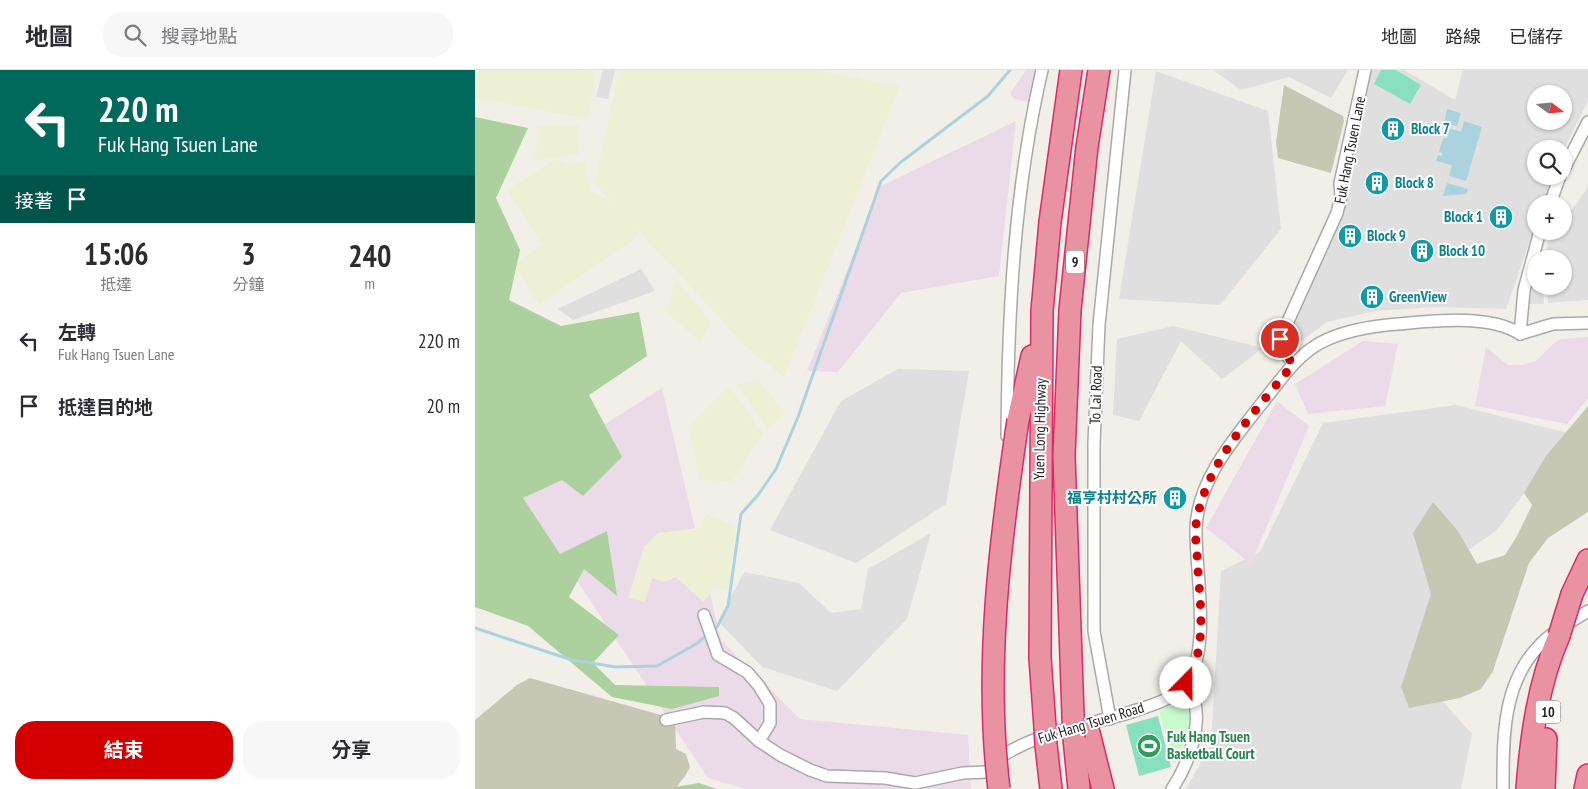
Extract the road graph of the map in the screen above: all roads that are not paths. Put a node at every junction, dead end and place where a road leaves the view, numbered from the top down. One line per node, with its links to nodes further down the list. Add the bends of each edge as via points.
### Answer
1 (1042, 70): 13 (street, via 1024,154 1013,249 1008,348)
2 (1071, 70): 9 (highway, Yuen Long Highway / 9, via 1050,222)
3 (1099, 70): 21 (highway, Yuen Long Highway / 9, via 1087,147 1071,310 1064,456 1071,652)
4 (1125, 70): 19 (street, To Lai Road, via 1099,326 1094,443 1094,632)
5 (1365, 70): 12 (street, Fuk Hang Tsuen Lane, via 1340,183 1337,213 1280,339 1282,350)
6 (1588, 122): 7 (street)
7 (1572, 153)
8 (1538, 240): 11 (street, via 1524,290)
9 (1042, 312): 26 (highway, bridge, via 1017,420 996,609 993,721); 27 (highway, Yuen Long Highway / 9, via 1041,658)
10 (1588, 322): 11 (street, via 1553,324)
11 (1520, 334): 12 (street, Fuk Hang Tsuen Road, via 1488,322 1426,321 1377,325 1343,333 1320,343)
12 (1293, 364): 18 (street, Fuk Hang Tsuen Road, via 1223,454 1201,503 1195,527 1201,621 1194,666)
13 (1009, 478)
14 (1588, 560): 17 (highway, 10, bridge, via 1572,594)
15 (1588, 611): 31 (street, via 1536,648 1517,679 1508,704 1504,730)
16 (705, 614): 22 (street, via 718,655 747,672 770,704 770,723)
17 (1559, 636): 32 (highway, via 1539,697); 33 (highway, 10, via 1549,700)
18 (1186, 683): 19 (street, Fuk Hang Tsuen Road, via 1164,701); 30 (street, via 1193,693 1197,717 1186,761)
19 (1110, 719): 23 (street, Fuk Hang Tsuen Road, via 1018,746 992,763)
20 (666, 720): 22 (street, via 704,712 725,713)
21 (1081, 735): 28 (highway); 29 (highway)
22 (759, 741): 23 (street, via 827,776 885,778 915,783 963,773)
23 (987, 772): 25 (street)
24 (1588, 775): 34 (highway)
25 (993, 789)
26 (999, 789)
27 (1051, 789)
28 (1079, 789)
29 (1103, 789)
30 (1172, 789)
31 (1503, 789)
32 (1527, 789)
33 (1544, 789)
34 (1585, 789)

